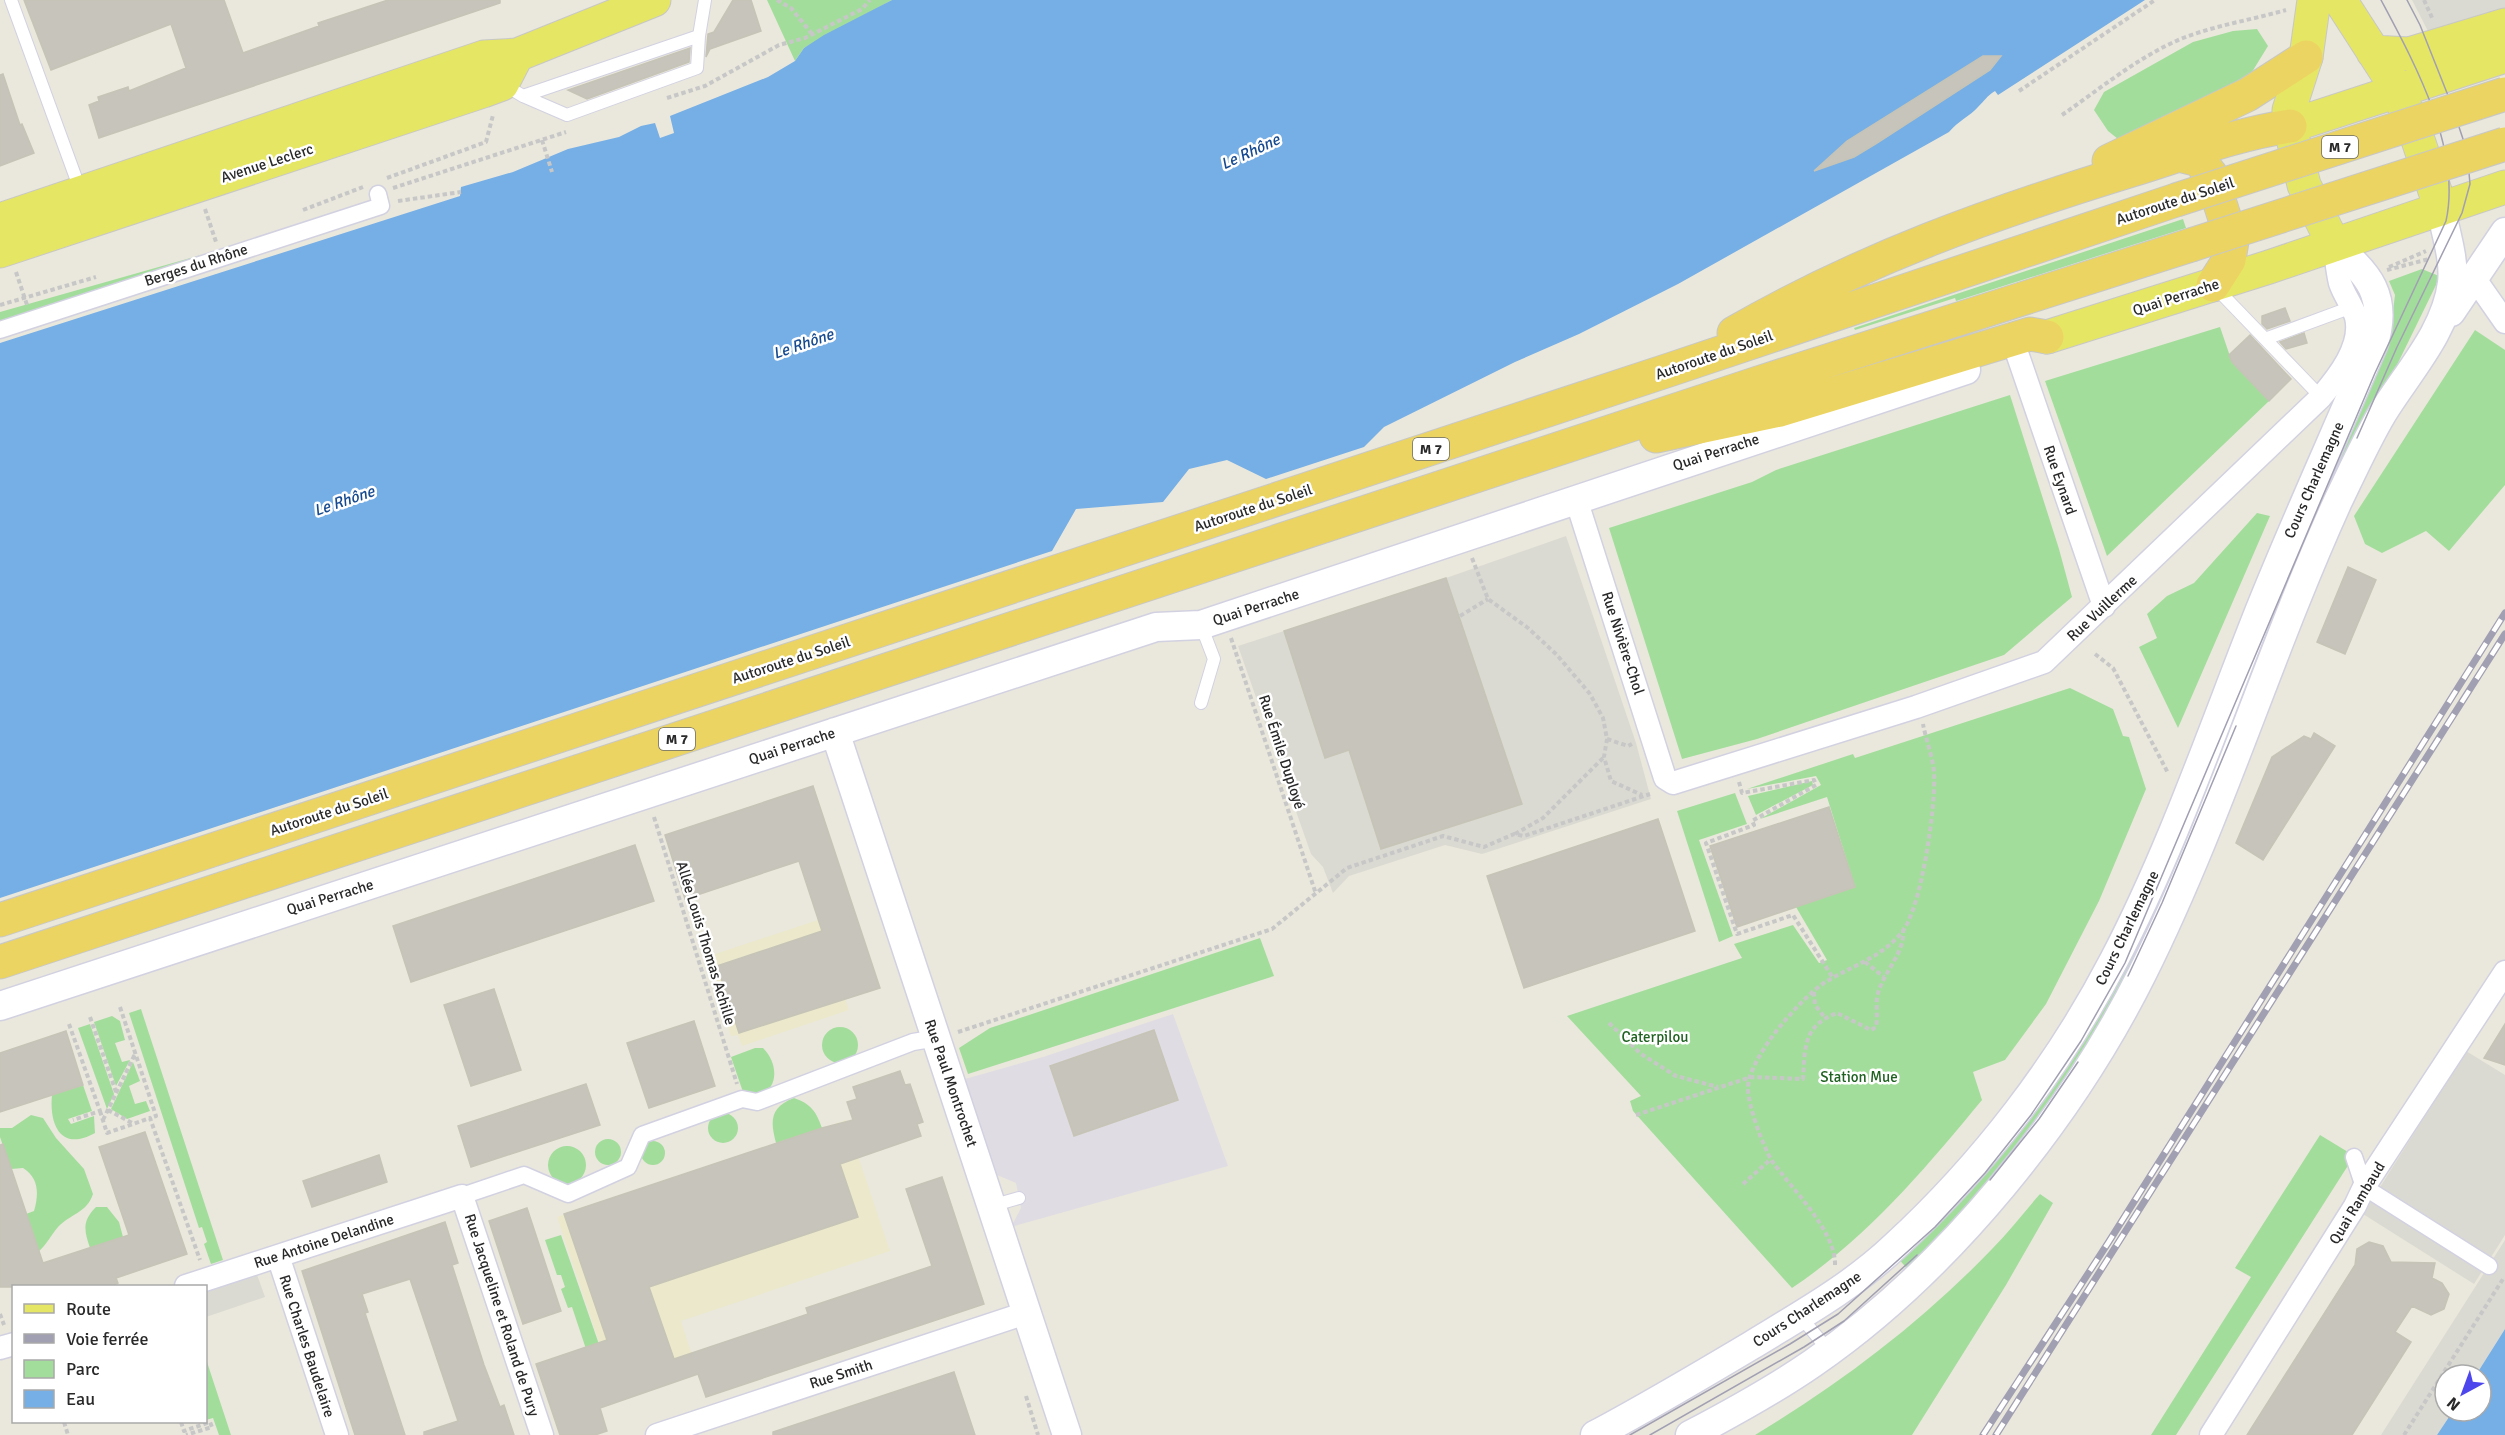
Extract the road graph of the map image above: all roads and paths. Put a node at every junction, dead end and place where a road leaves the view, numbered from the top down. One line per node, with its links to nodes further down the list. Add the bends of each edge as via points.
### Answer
1 (11, 0): 33 (lane)
2 (654, 0): 10 (main road, Avenue Leclerc)
3 (705, 0): 13 (lane)
4 (777, 0): 5 (path, via 791,8 812,34 862,9)
5 (870, 0)
6 (2155, 0): 20 (path)
7 (2340, 0): 14 (main road)
8 (2424, 0): 11 (path)
9 (2300, 5): 17 (main road); 22 (path, via 2181,39 2139,62)
10 (614, 8): 15 (main road, Avenue Leclerc)
11 (2436, 25)
12 (2505, 26): 14 (main road, via 2409,54)
13 (699, 36): 18 (lane); 18 (lane, via 697,68 567,115)
14 (2373, 52): 19 (main road)
15 (517, 55): 18 (main road); 28 (main road, Avenue Leclerc, via 484,57)
16 (2505, 56): 19 (main road)
17 (2306, 57): 23 (main road, via 2289,110); 31 (highway, via 2247,95 2132,148)
18 (512, 90): 28 (main road, Avenue Leclerc)
19 (2396, 90): 23 (main road); 34 (main road, via 2411,119)
20 (2019, 91)
21 (2505, 94): 51 (highway, Autoroute du Soleil / M 7, bridge)
22 (2062, 116)
23 (2290, 126): 26 (highway, via 2260,130); 37 (main road, via 2304,184)
24 (542, 140): 27 (path)
25 (2505, 144): 53 (highway, M 7, bridge)
26 (2179, 155): 31 (highway); 42 (highway, via 2199,160 2211,175 2232,242 2229,260)
27 (552, 172)
28 (160, 182): 33 (main road, Avenue Leclerc)
29 (2505, 187): 34 (main road, Quai Perrache)
30 (461, 192): 32 (path, via 401,201)
31 (2060, 192): 51 (highway, via 1941,233 1842,277 1774,310)
32 (379, 197): 46 (street, Berges du Rhône, via 381,206)
33 (86, 207): 35 (main road, Avenue Leclerc); 39 (main road, Avenue Leclerc)
34 (2441, 209): 37 (main road, Quai Perrache); 47 (street, Cours Charlemagne, via 2452,282)
35 (0, 220)
36 (2505, 232): 41 (street)
37 (2334, 245): 42 (main road, Quai Perrache); 44 (street, Rue Vuillerme, via 2340,282); 116 (street, Cours Charlemagne, via 2367,275 2379,309 2380,325 2298,512 2175,822 2114,959 2030,1095 1958,1183 1894,1248 1847,1286)
38 (2427, 250): 40 (path)
39 (8, 260): 43 (path)
40 (2381, 270)
41 (2475, 279): 45 (street); 47 (street)
42 (2213, 285): 48 (main road, Quai Perrache); 49 (lane)
43 (27, 303)
44 (2352, 307): 49 (lane); 52 (street, Rue Vuillerme, via 2356,326 2350,356)
45 (2505, 322)
46 (0, 330)
47 (2436, 330): 117 (street, Cours Charlemagne, via 2380,417 2338,502 2177,896 2143,973 2101,1047 2024,1161 1948,1246)
48 (2048, 337): 50 (street, Quai Perrache); 53 (highway, via 2030,334 1780,410)
49 (2265, 339): 52 (lane)
50 (2017, 353): 54 (street, Quai Perrache); 57 (street, Rue Eynard)
51 (1672, 369): 75 (highway, Autoroute du Soleil / M 7)
52 (2321, 398): 57 (street, Rue Vuillerme)
53 (1513, 465): 77 (highway, M 7)
54 (1576, 499): 55 (street, Quai Perrache); 69 (street, Rue Nivière-Chol, via 1665,778)
55 (1464, 538): 56 (path); 59 (street, Quai Perrache)
56 (1488, 599): 58 (path); 64 (path, via 1515,616 1557,655 1590,694 1603,718)
57 (2104, 606): 62 (street, Rue Vuillerme, via 2044,662)
58 (1460, 616)
59 (1213, 621): 61 (lane, via 1214,659); 63 (street, Quai Perrache, via 1156,627); 74 (path, Rue Émile Duployé)
60 (2095, 654): 67 (path, via 2113,668)
61 (1201, 703)
62 (1916, 707): 69 (street, Rue Vuillerme); 76 (path, via 1934,771 1935,797 1923,873)
63 (835, 732): 70 (street, Quai Perrache); 89 (street, Rue Paul Montrochet)
64 (1607, 739): 65 (path); 66 (path)
65 (1628, 746)
66 (1604, 757): 72 (path, via 1611,781); 73 (path, via 1543,818)
67 (2168, 773)
68 (1739, 782): 81 (path, via 1742,793 1814,780 1816,785 1752,821 1754,825 1706,843 1737,934 1793,915)
69 (1673, 783)
70 (646, 793): 83 (street, Quai Perrache); 94 (path, Allée Louis Thomas Achille)
71 (1650, 794): 72 (path)
72 (1643, 796): 73 (path, via 1524,836)
73 (1514, 834): 74 (path, via 1484,847 1443,836 1347,868)
74 (1316, 894): 89 (path, via 1272,929)
75 (0, 920)
76 (1903, 931): 78 (path, via 1876,957); 80 (path, via 1904,941)
77 (0, 962)
78 (1865, 962): 80 (path); 81 (path)
79 (2505, 972): 105 (street, Quai Rambaud)
80 (1884, 977): 86 (path, via 1877,998 1876,1027 1871,1030 1837,1013)
81 (1833, 978): 82 (path)
82 (1814, 991): 86 (path, via 1815,1005); 91 (path, via 1773,1035)
83 (0, 1005)
84 (120, 1007): 90 (path)
85 (90, 1017): 93 (path)
86 (1825, 1018): 91 (path, via 1809,1032 1803,1079)
87 (1609, 1023): 92 (path, via 1641,1053 1676,1076)
88 (69, 1024): 96 (path)
89 (937, 1038): 94 (street, via 913,1042 757,1102); 108 (street, Rue Paul Montrochet)
90 (135, 1053): 93 (path); 98 (path, via 156,1116)
91 (1751, 1077): 92 (path); 103 (path, via 1748,1088 1754,1116)
92 (1719, 1088): 97 (path)
93 (116, 1092): 95 (path)
94 (742, 1100): 106 (street, via 642,1135 628,1167 568,1194 524,1174)
95 (108, 1110): 100 (path); 101 (path)
96 (100, 1111): 99 (path); 100 (path)
97 (1636, 1115)
98 (150, 1118): 101 (path); 113 (path)
99 (73, 1120)
100 (103, 1121): 101 (path, via 107,1133)
101 (134, 1124)
102 (2354, 1157): 105 (street)
103 (1771, 1159): 104 (path); 111 (path, via 1832,1248)
104 (1743, 1184)
105 (2364, 1187): 110 (street); 126 (street, Quai Rambaud)
106 (462, 1196): 109 (street, Rue Antoine Delandine); 121 (street, Rue Jacqueline et Roland de Pury)
107 (1019, 1198): 108 (lane)
108 (992, 1206): 115 (street, Rue Paul Montrochet)
109 (278, 1256): 113 (street, Rue Antoine Delandine); 120 (street, Rue Charles Baudelaire)
110 (2489, 1266)
111 (1835, 1272)
112 (2505, 1276): 127 (path)
113 (207, 1279): 114 (street, Rue Antoine Delandine)
114 (191, 1285)
115 (1026, 1313): 122 (street, Rue Smith); 123 (street, Rue Paul Montrochet)
116 (1800, 1316): 117 (lane); 124 (street, Cours Charlemagne)
117 (1829, 1351): 125 (street, Cours Charlemagne, via 1743,1407)
118 (181, 1423): 119 (path, via 184,1431 210,1422 212,1427)
119 (186, 1435)
120 (337, 1435)
121 (542, 1435)
122 (657, 1435)
123 (1066, 1435)
124 (1595, 1435)
125 (1690, 1435)
126 (2211, 1435)
127 (2404, 1435)

